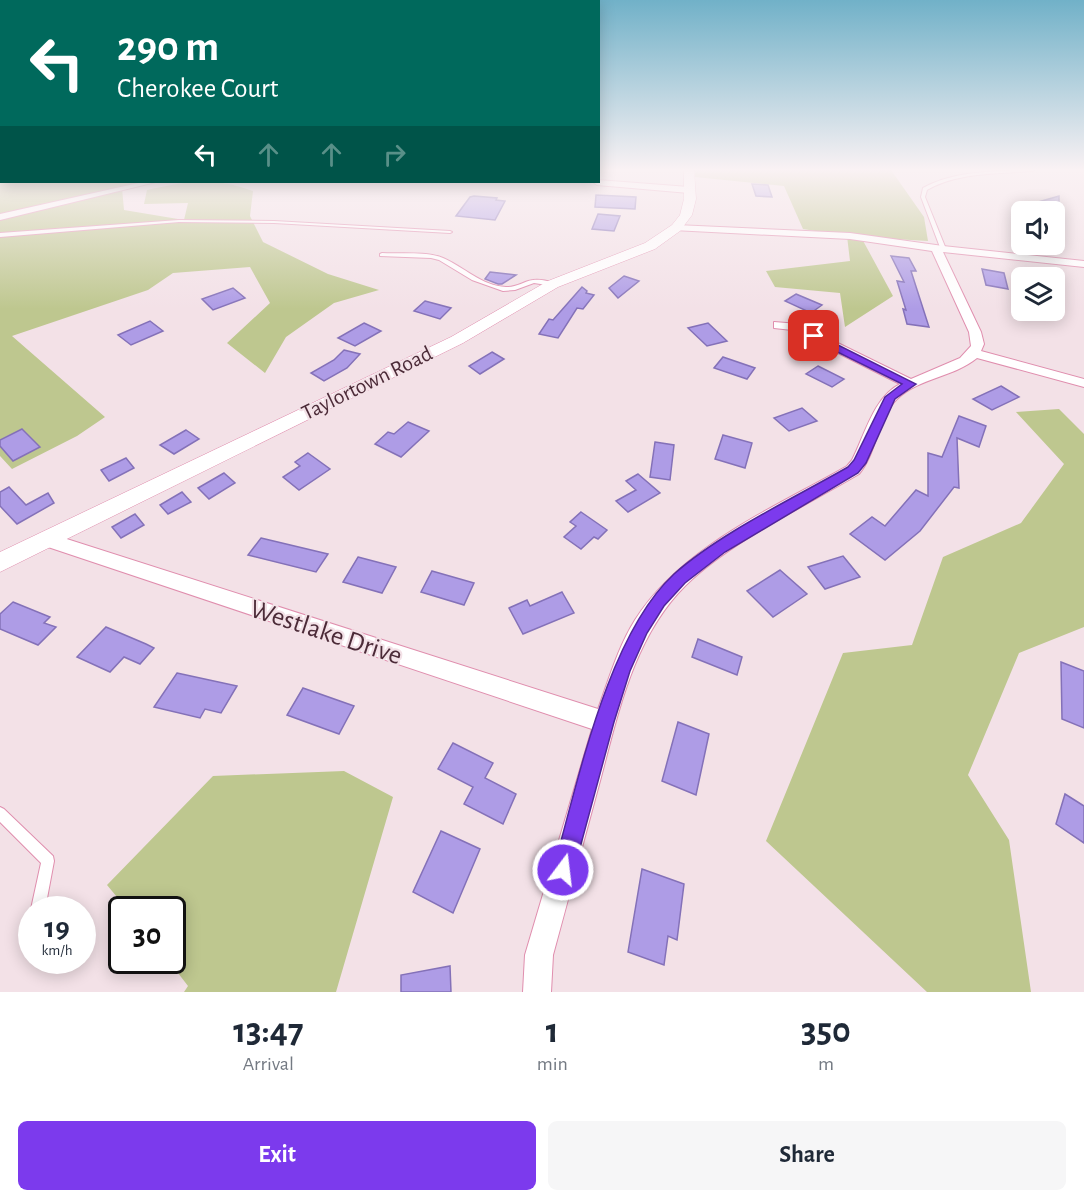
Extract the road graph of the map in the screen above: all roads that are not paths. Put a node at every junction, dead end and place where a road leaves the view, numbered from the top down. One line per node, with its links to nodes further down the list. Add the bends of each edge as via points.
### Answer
1 (684, 216): 3 (street)
2 (929, 216): 6 (lane)
3 (676, 228): 6 (street, via 850,236); 9 (street, Taylortown Road, via 650,246)
4 (450, 232): 5 (lane, via 178,220)
5 (0, 235)
6 (940, 249): 8 (street); 11 (street, via 975,332)
7 (382, 255): 9 (lane, via 441,259 474,279 503,289 534,280)
8 (1084, 264)
9 (553, 284): 14 (street, Taylortown Road, via 457,340)
10 (778, 325): 13 (street, via 795,327)
11 (975, 352): 12 (street); 13 (street, via 953,367)
12 (1084, 383)
13 (910, 384): 16 (street, via 890,397 853,470 719,548 666,594 641,628)
14 (48, 540): 15 (street, Taylortown Road); 16 (street, Westlake Drive)
15 (0, 563)
16 (605, 722): 19 (street, via 539,955)
17 (0, 813): 18 (lane, via 48,861)
18 (41, 896)
19 (537, 992)

